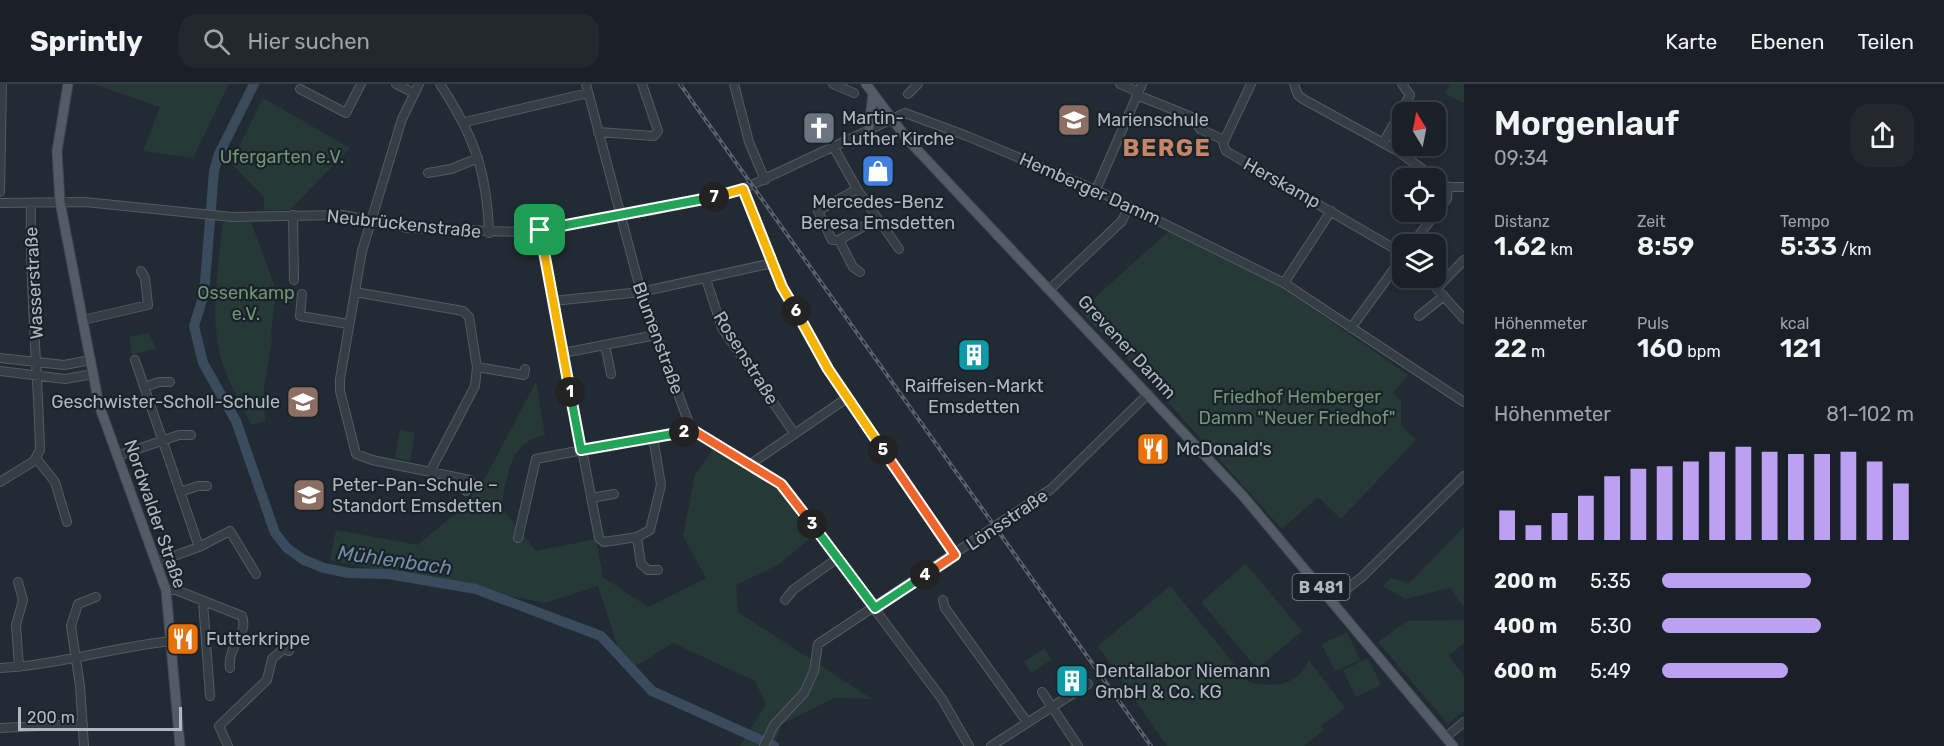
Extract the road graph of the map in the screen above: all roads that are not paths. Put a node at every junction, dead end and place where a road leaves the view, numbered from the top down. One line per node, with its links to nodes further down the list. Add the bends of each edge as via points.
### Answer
1 (2, 84): 40 (street)
2 (68, 84): 41 (main road, Nordwalder Straße, via 57,151)
3 (360, 84): 17 (street, via 346,113)
4 (396, 84): 19 (street)
5 (419, 84): 19 (street)
6 (440, 84): 25 (street)
7 (586, 84): 20 (street, Blumenstraße)
8 (642, 84): 27 (street, via 658,131 654,136)
9 (734, 84): 34 (street, via 749,142)
10 (832, 84): 21 (street)
11 (866, 84): 22 (main road, Grevener Damm / B 481)
12 (918, 84): 23 (street)
13 (1120, 84): 18 (street)
14 (1251, 84): 28 (street)
15 (1294, 84): 29 (street, via 1303,99)
16 (1405, 87): 29 (street, via 1410,94)
17 (300, 89)
18 (1139, 90): 28 (street, via 1194,118 1200,129); 39 (street)
19 (414, 93): 49 (street, via 402,119)
20 (588, 93): 25 (street); 27 (street, Blumenstraße)
21 (854, 93)
22 (873, 94): 24 (main road, Grevener Damm / B 481); 26 (main road)
23 (908, 94)
24 (891, 118): 26 (street, Neubrückenstraße); 39 (street, Hemberger Damm, via 910,114); 66 (main road, Grevener Damm / B 481)
25 (465, 122): 31 (street)
26 (869, 128): 30 (street, Neubrückenstraße)
27 (598, 132): 47 (street, Blumenstraße)
28 (1224, 140): 45 (street, Herskamp, via 1224,149 1229,154)
29 (1383, 143): 32 (street)
30 (833, 146): 34 (street, Neubrückenstraße); 38 (street)
31 (478, 158): 33 (street); 51 (street, via 488,198)
32 (1419, 168)
33 (428, 173)
34 (765, 180): 37 (street, Neubrückenstraße)
35 (1448, 187): 36 (street); 52 (street, via 1447,199)
36 (1464, 187)
37 (743, 189): 47 (street, Neubrückenstraße); 57 (street)
38 (857, 189): 48 (street); 53 (street, via 818,211 828,236)
39 (1096, 190): 44 (street, Hemberger Damm)
40 (0, 192)
41 (60, 202): 42 (street, Neubrückenstraße); 46 (street, Neubrückenstraße, via 220,216); 74 (main road, Nordwalder Straße)
42 (31, 203): 43 (street, Neubrückenstraße); 83 (street, Wasserstraße)
43 (0, 204)
44 (1129, 206): 64 (street, Hemberger Damm); 66 (street, via 1122,221)
45 (1331, 211): 54 (street, Herskamp); 64 (street)
46 (293, 215): 49 (street, Neubrückenstraße, via 343,215); 63 (street)
47 (619, 216): 50 (street, Neubrückenstraße); 68 (street, Blumenstraße)
48 (877, 219): 53 (street); 55 (street)
49 (371, 220): 51 (street, Neubrückenstraße, via 408,228); 67 (street)
50 (540, 230): 51 (street, Neubrückenstraße); 71 (street)
51 (489, 233)
52 (1420, 234)
53 (839, 240): 59 (street, via 853,267)
54 (1392, 247)
55 (899, 249)
56 (1464, 260): 62 (street)
57 (773, 263): 61 (street); 93 (street, via 782,287)
58 (141, 271): 74 (street, via 148,305)
59 (860, 272)
60 (1392, 272): 76 (street)
61 (706, 279): 68 (street); 96 (street, Rosenstraße, via 718,320)
62 (1446, 279)
63 (294, 280)
64 (1284, 284): 76 (street, Hemberger Damm)
65 (1437, 288): 70 (street)
66 (1049, 290): 92 (main road, Grevener Damm / B 481)
67 (355, 292): 75 (street); 84 (street, via 463,311 469,317)
68 (641, 292): 71 (street); 77 (street, Blumenstraße)
69 (302, 294): 75 (street, via 300,316)
70 (1444, 296): 72 (street); 73 (street)
71 (553, 301): 79 (street)
72 (1419, 316)
73 (1464, 319)
74 (84, 320): 81 (main road, Nordwalder Straße)
75 (349, 324): 104 (street, via 340,391 356,454)
76 (1351, 328): 94 (street, Hemberger Damm)
77 (656, 335): 78 (street); 95 (street, Blumenstraße)
78 (605, 345): 79 (street); 88 (street)
79 (563, 352): 100 (street)
80 (0, 358): 83 (street)
81 (91, 360): 83 (street, via 63,365); 87 (main road, Nordwalder Straße)
82 (135, 360): 91 (street)
83 (38, 363): 89 (street, Wasserstraße)
84 (477, 367): 85 (street, via 524,375); 104 (street, via 475,386)
85 (525, 369)
86 (0, 371): 89 (street)
87 (93, 374): 89 (street, via 65,379); 101 (main road, Nordwalder Straße)
88 (611, 374)
89 (38, 376): 102 (street, Wasserstraße, via 40,450)
90 (170, 382): 91 (street)
91 (144, 387): 99 (street)
92 (1148, 394): 116 (street, Lönsstraße, via 1065,478); 126 (main road, Grevener Damm / B 481)
93 (847, 398): 96 (street); 116 (street)
94 (1464, 402)
95 (691, 429): 98 (street); 103 (street)
96 (794, 434): 103 (street)
97 (190, 435): 99 (street)
98 (653, 438): 100 (street); 113 (street, via 661,485 654,523)
99 (162, 441): 101 (street); 109 (street)
100 (581, 450): 111 (street); 114 (street, via 536,459)
101 (117, 456): 118 (main road, Nordwalder Straße)
102 (36, 458): 106 (street); 112 (street, via 55,482)
103 (749, 465): 117 (street, via 781,484)
104 (430, 472): 108 (street, via 470,480)
105 (1464, 476): 126 (street, via 1362,577)
106 (0, 482)
107 (207, 486): 109 (street)
108 (466, 491)
109 (180, 492): 115 (street)
110 (614, 494): 111 (street)
111 (591, 498): 113 (street, via 599,538 608,542)
112 (67, 522)
113 (637, 537): 119 (street, via 641,564 648,570)
114 (518, 538)
115 (199, 547): 118 (street); 120 (street, via 230,531)
116 (955, 555): 128 (street, Lönsstraße)
117 (838, 558): 124 (street); 128 (street)
118 (157, 562): 122 (main road, Nordwalder Straße)
119 (658, 570)
120 (256, 574)
121 (18, 582): 132 (street, via 23,600 16,625)
122 (166, 590): 127 (street, via 176,590); 129 (main road, Nordwalder Straße)
123 (96, 597): 131 (street, via 78,604 71,626)
124 (785, 600)
125 (942, 600): 139 (street)
126 (1332, 600): 144 (main road, Grevener Damm / B 481)
127 (203, 602): 134 (street, via 238,614 244,620 229,656); 137 (street)
128 (875, 608): 143 (street, Lönsstraße, via 818,644 814,671 804,693 774,725); 148 (street, via 942,699)
129 (171, 641): 131 (street, via 123,647); 146 (main road, Nordwalder Straße)
130 (289, 651): 147 (street, via 282,649 272,659 267,680 219,726)
131 (76, 659): 132 (street); 141 (street)
132 (19, 667): 133 (street)
133 (0, 668)
134 (230, 668)
135 (1088, 684): 138 (street)
136 (1041, 692): 138 (street)
137 (210, 696)
138 (1050, 707): 139 (street); 150 (street)
139 (1027, 722): 149 (street)
140 (1464, 722): 144 (street)
141 (83, 723): 142 (street); 145 (street)
142 (0, 728)
143 (765, 743)
144 (1448, 743)
145 (84, 746)
146 (180, 746)
147 (228, 746)
148 (969, 746)
149 (991, 746)
150 (1078, 746)

